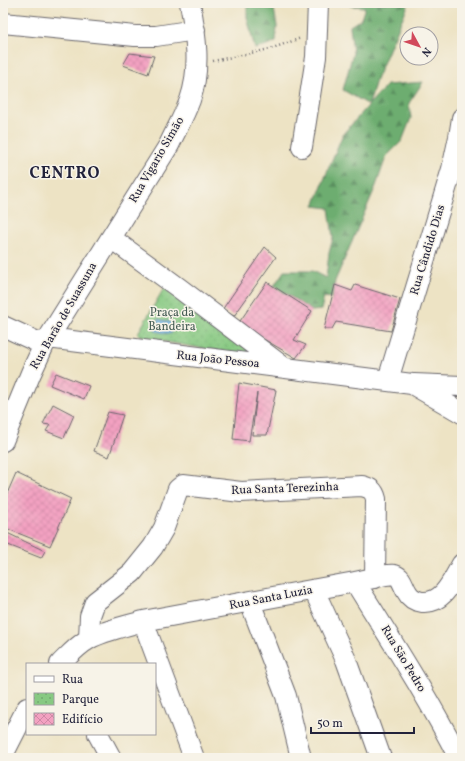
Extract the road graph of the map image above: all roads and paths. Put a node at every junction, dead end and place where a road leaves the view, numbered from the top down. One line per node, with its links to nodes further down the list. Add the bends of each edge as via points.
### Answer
1 (190, 3): 4 (street, Rua Vigario Simão)
2 (318, 3): 5 (street)
3 (3, 23): 4 (street, via 135,36 156,36)
4 (195, 30): 6 (street, Rua Vigario Simão)
5 (317, 32): 6 (path, via 270,49 219,59); 8 (street, via 316,57)
6 (195, 67): 9 (street, Rua Vigario Simão, via 191,94 183,117 169,145)
7 (462, 118): 13 (street, Rua Cândido Dias, via 452,169)
8 (302, 147)
9 (110, 238): 11 (street, Rua Barão de Suassuna); 12 (street)
10 (3, 326): 11 (street, Rua João Pessoa)
11 (46, 342): 12 (street, Rua João Pessoa); 17 (street, Rua Barão de Suassuna)
12 (283, 367): 13 (street, Rua João Pessoa)
13 (388, 380): 14 (street, Rua João Pessoa)
14 (412, 384): 15 (street); 16 (street)
15 (462, 386)
16 (462, 413)
17 (3, 441)
18 (462, 564): 19 (street, Rua Santa Luzia, via 445,593 434,600 424,602 410,596 397,576 389,574)
19 (374, 578): 20 (street, Rua Santa Luzia); 24 (street, Rua Santa Terezinha, via 375,494 369,487 241,492 183,485 178,489 164,528 153,547 132,573 95,602 90,616)
20 (355, 582): 21 (street, Rua Santa Luzia); 33 (street, Rua São Pedro, via 401,655)
21 (314, 590): 22 (street, Rua Santa Luzia); 32 (street, via 346,660)
22 (250, 602): 23 (street, Rua Santa Luzia); 31 (street, via 286,696)
23 (143, 622): 24 (street, Rua Santa Luzia); 30 (street)
24 (89, 639): 25 (street, Rua Santa Luzia)
25 (61, 663)
26 (26, 710): 28 (street)
27 (99, 735): 29 (street)
28 (3, 755)
29 (111, 758)
30 (194, 758)
31 (301, 758)
32 (382, 758)
33 (459, 758)

